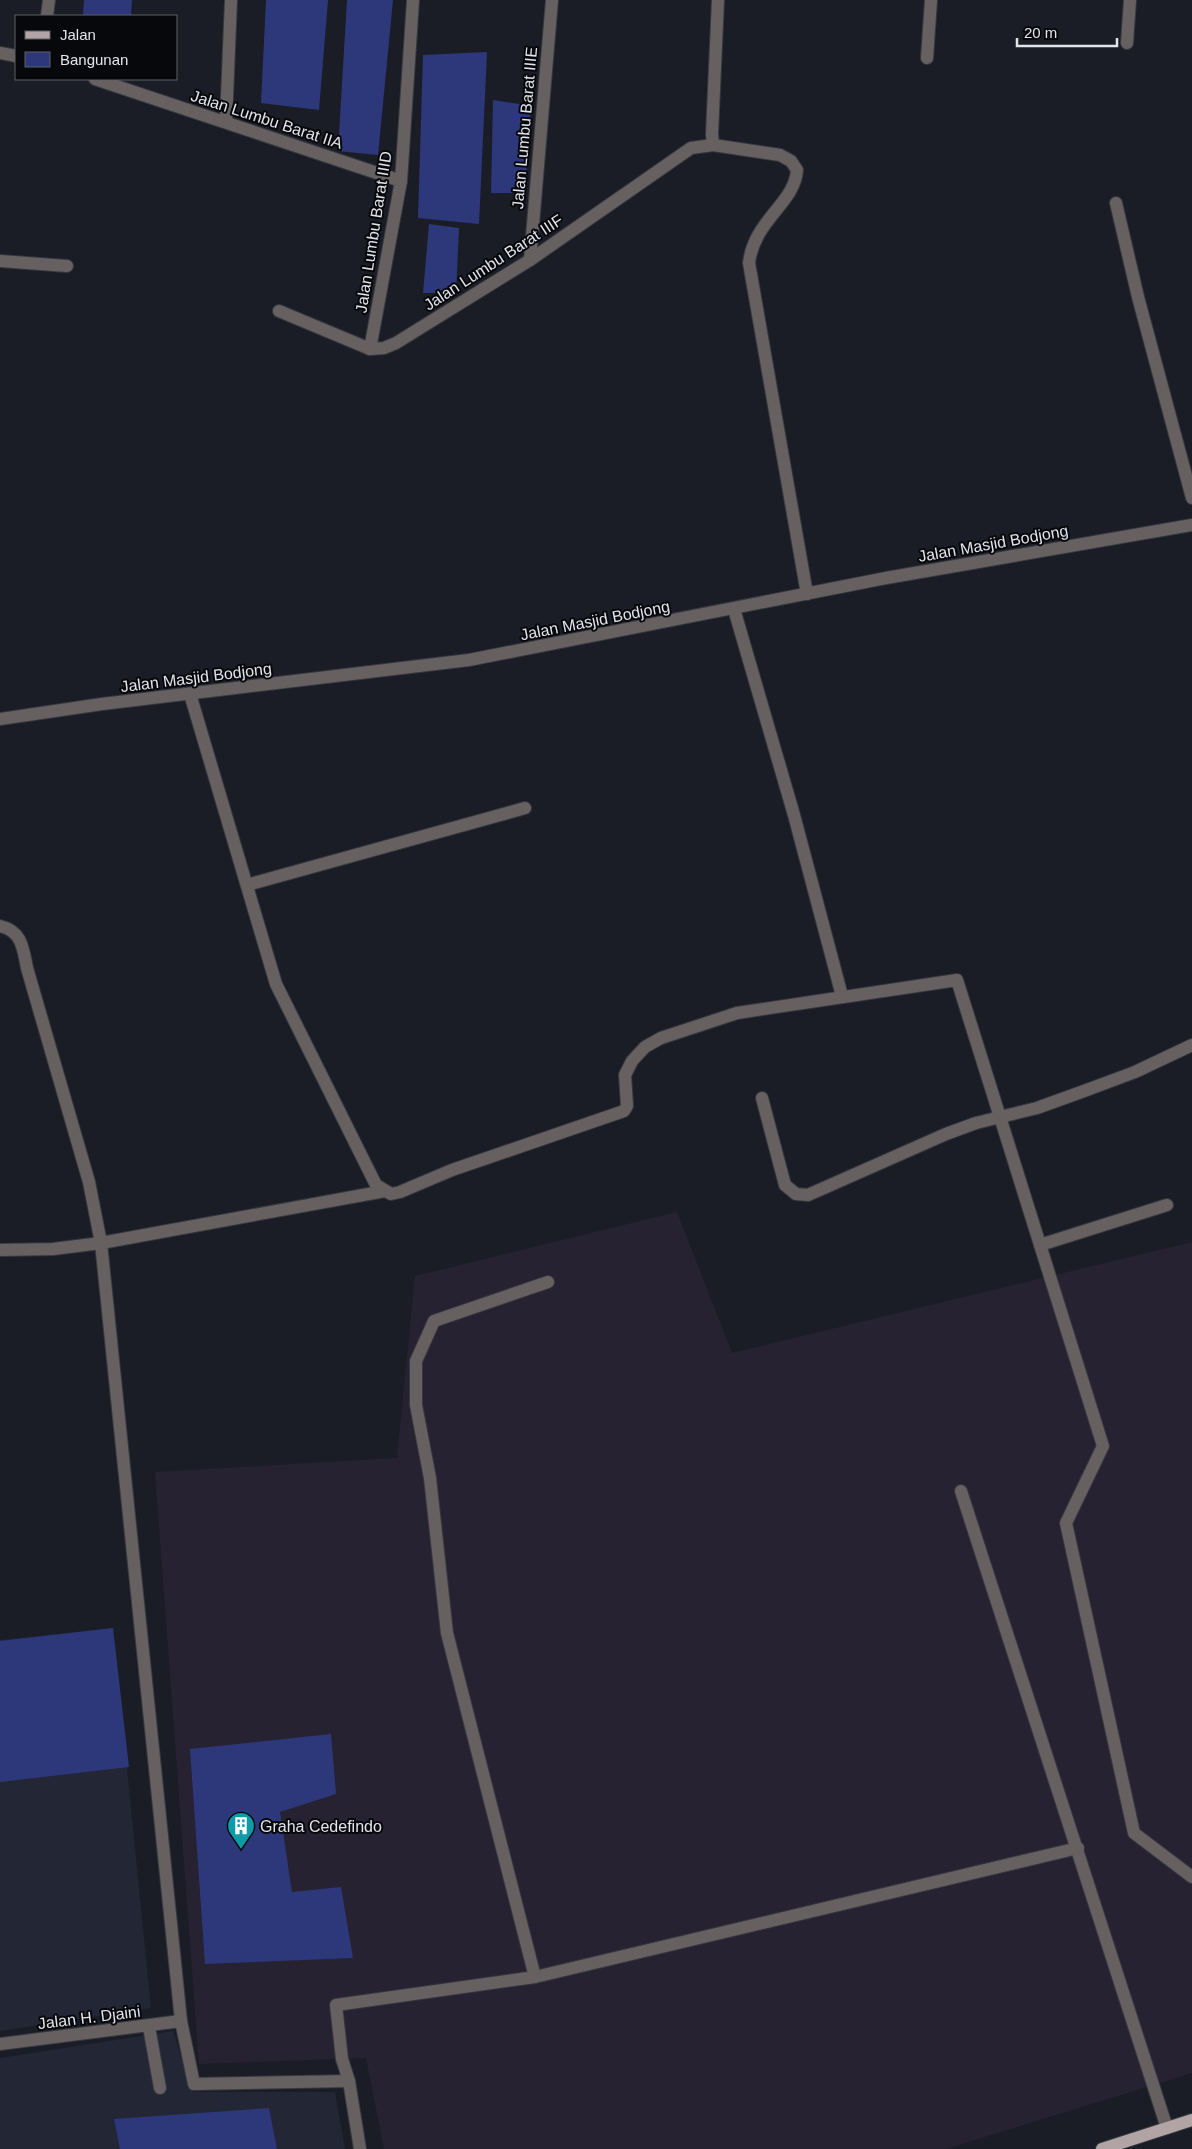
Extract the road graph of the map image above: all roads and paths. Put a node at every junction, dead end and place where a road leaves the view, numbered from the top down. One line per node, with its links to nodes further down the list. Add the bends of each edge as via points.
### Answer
1 (49, 0): 8 (street)
2 (230, 0): 14 (street)
3 (413, 0): 16 (street, Jalan Lumbu Barat IIID)
4 (552, 0): 18 (street, Jalan Lumbu Barat IIIE)
5 (718, 0): 15 (street)
6 (931, 0): 12 (street)
7 (1130, 0): 9 (street)
8 (47, 15)
9 (1126, 43)
10 (0, 53): 11 (street)
11 (15, 56)
12 (927, 58)
13 (98, 80): 14 (street, Jalan Lumbu Barat IIA)
14 (226, 121): 16 (street, Jalan Lumbu Barat IIA)
15 (713, 145): 18 (street, Jalan Lumbu Barat IIIF, via 691,148); 25 (street, Jalan Lumbu Barat IIIF, via 780,155 791,161 797,170 796,183 759,230 751,247 749,262)
16 (401, 181): 22 (street, Jalan Lumbu Barat IIID)
17 (1116, 203): 23 (street)
18 (530, 260): 22 (street, Jalan Lumbu Barat IIIF, via 396,343)
19 (0, 261): 20 (street)
20 (67, 266)
21 (279, 311): 22 (street)
22 (370, 349)
23 (1192, 498)
24 (1192, 525): 25 (street, Jalan Masjid Bodjong)
25 (807, 594): 26 (street, Jalan Masjid Bodjong)
26 (734, 609): 27 (street, Jalan Masjid Bodjong, via 469,660); 32 (street)
27 (190, 694): 28 (street, Jalan Masjid Bodjong); 30 (street)
28 (0, 719)
29 (525, 808): 30 (street)
30 (247, 885): 36 (street, via 276,984 290,1016 376,1185)
31 (0, 926): 38 (street, via 15,932 22,941 89,1182)
32 (842, 996): 35 (street, via 957,980); 36 (street, via 737,1013 661,1038 645,1047 632,1061 625,1075 627,1106 624,1111 452,1170 400,1192 390,1194)
33 (1192, 1045): 35 (street, via 1101,1085 1037,1108)
34 (762, 1098): 35 (street, via 785,1185 802,1196 946,1134)
35 (1000, 1117): 39 (street)
36 (385, 1191): 38 (street)
37 (1167, 1205): 39 (street)
38 (101, 1244): 40 (street); 46 (street)
39 (1040, 1246): 44 (street, via 1103,1446 1066,1523 1134,1833)
40 (0, 1250)
41 (548, 1282): 45 (street, via 434,1321 416,1361 416,1405 430,1478 447,1633)
42 (961, 1491): 43 (street)
43 (1078, 1848): 45 (street); 52 (street)
44 (1192, 1877)
45 (535, 1977): 49 (street, via 336,2005 342,2059)
46 (181, 2021): 47 (street, Jalan H. Djaini); 49 (street, via 194,2084)
47 (149, 2027): 48 (street, Jalan H. Djaini); 50 (street)
48 (0, 2044)
49 (349, 2081): 53 (street)
50 (160, 2088)
51 (1192, 2120): 52 (main road)
52 (1167, 2128): 54 (main road)
53 (360, 2149)
54 (1102, 2149)

